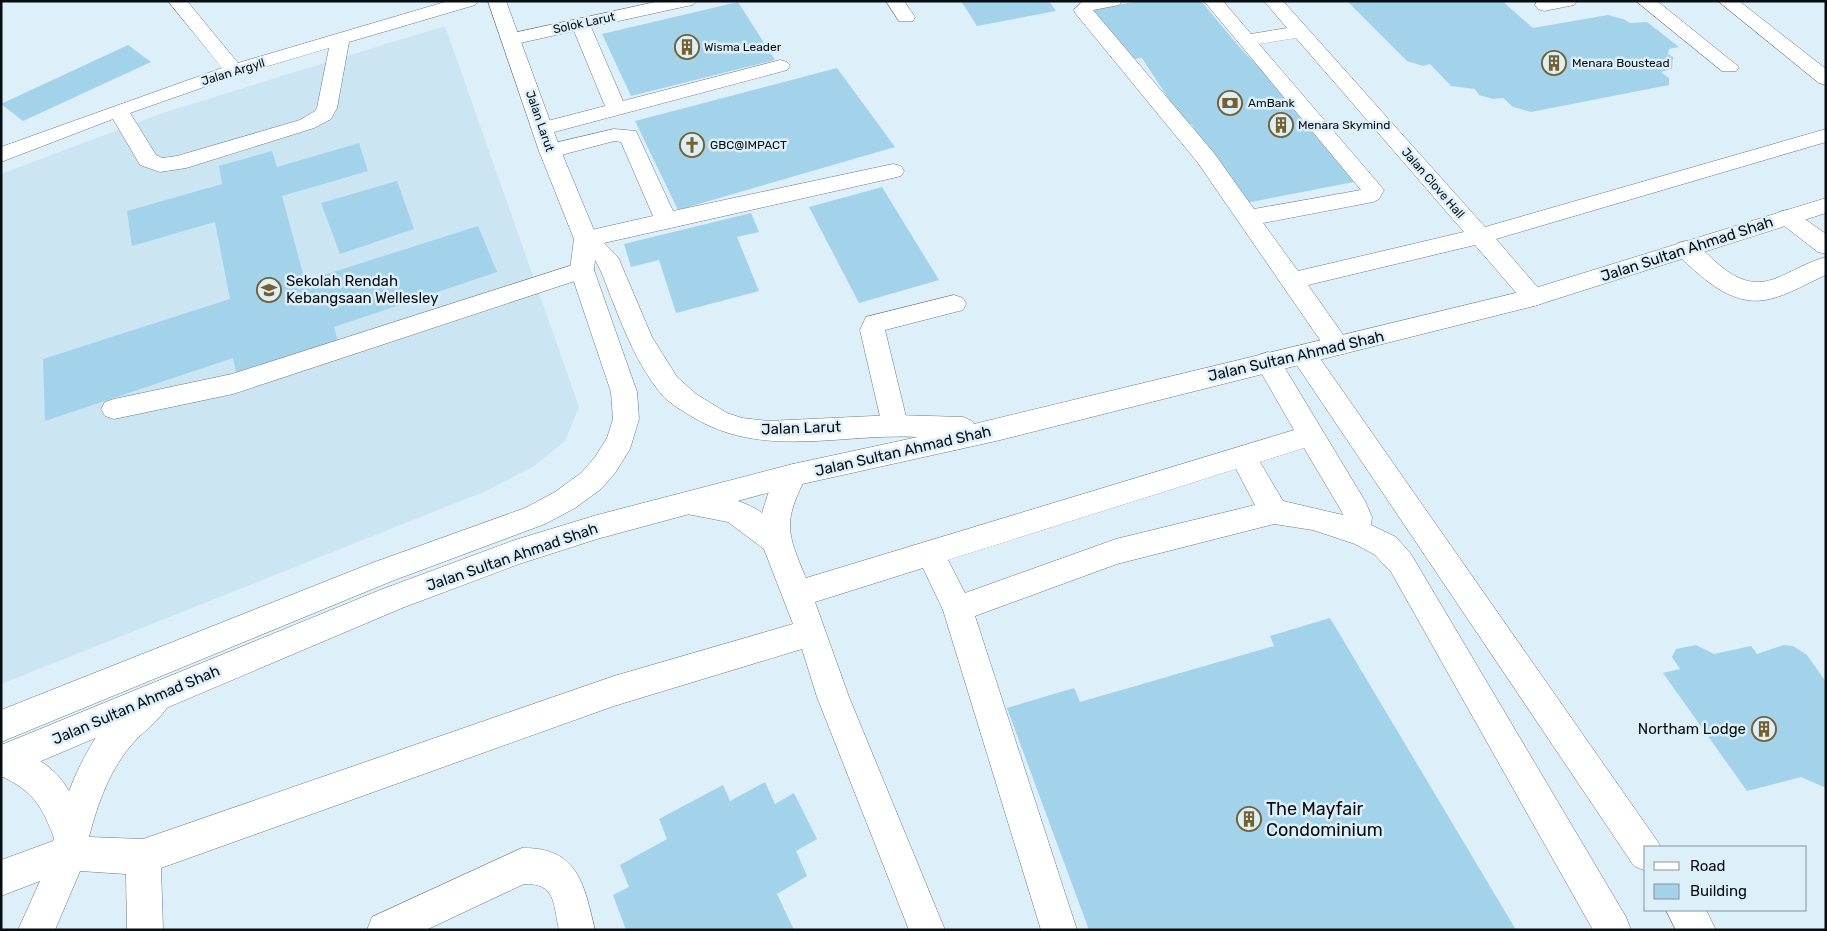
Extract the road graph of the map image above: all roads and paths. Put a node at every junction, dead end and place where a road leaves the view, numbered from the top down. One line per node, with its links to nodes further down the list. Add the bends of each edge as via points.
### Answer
1 (177, 1): 21 (main road)
2 (469, 1): 17 (main road, Jalan Argyll)
3 (497, 1): 16 (main road, Jalan Larut)
4 (687, 1): 14 (main road, Solok Larut)
5 (895, 1): 13 (main road)
6 (1113, 1): 31 (main road, via 1086,6 1084,10 1206,158)
7 (1213, 1): 18 (main road)
8 (1273, 1): 15 (main road, Jalan Clove Hall)
9 (1568, 1): 12 (main road)
10 (1645, 1): 20 (main road)
11 (1727, 1): 22 (main road)
12 (1544, 5)
13 (906, 17)
14 (580, 24): 16 (main road, Solok Larut); 23 (main road)
15 (1300, 32): 18 (main road); 34 (main road, Jalan Clove Hall)
16 (512, 39): 25 (main road, Jalan Larut)
17 (340, 40): 21 (main road, Jalan Argyll); 24 (main road, via 327,108 324,114 307,124 178,163 160,165 148,160)
18 (1246, 40): 31 (main road, via 1373,190 1365,197)
19 (780, 66): 23 (main road)
20 (1729, 68)
21 (234, 70): 24 (main road, Jalan Argyll)
22 (1826, 79)
23 (617, 110): 25 (main road)
24 (118, 111): 28 (main road, Jalan Argyll)
25 (543, 129): 27 (main road, Jalan Larut)
26 (1826, 135): 34 (main road)
27 (550, 151): 33 (main road, via 614,135 629,136); 35 (main road, Jalan Larut)
28 (1, 155)
29 (893, 170): 33 (main road)
30 (1825, 206): 32 (main road, Jalan Sultan Ahmad Shah)
31 (1248, 218): 40 (main road)
32 (1787, 218): 36 (main road); 37 (main road, Jalan Sultan Ahmad Shah)
33 (666, 220): 35 (main road)
34 (1480, 236): 40 (main road); 41 (main road, Jalan Clove Hall)
35 (586, 239): 39 (main road, Jalan Larut); 47 (main road, Jalan Larut, via 606,257 640,339 668,384 687,401 718,420 768,432)
36 (1826, 246)
37 (1686, 249): 38 (main road, via 1729,284 1754,293 1764,292); 41 (main road, Jalan Sultan Ahmad Shah)
38 (1826, 265)
39 (582, 270): 46 (main road, via 233,384); 57 (main road, Jalan Larut, via 624,392 626,419 620,441 606,465 565,500 535,516)
40 (1292, 280): 43 (main road)
41 (1534, 297): 43 (main road, Jalan Sultan Ahmad Shah)
42 (954, 304): 47 (main road, via 875,323 872,330)
43 (1338, 346): 44 (main road, Jalan Sultan Ahmad Shah)
44 (1303, 354): 45 (main road, Jalan Sultan Ahmad Shah); 65 (main road)
45 (1268, 362): 48 (main road, Jalan Sultan Ahmad Shah); 49 (main road)
46 (114, 408)
47 (895, 425): 48 (main road, Jalan Larut)
48 (996, 430): 51 (main road, Jalan Sultan Ahmad Shah)
49 (1311, 435): 50 (main road); 54 (main road, via 1355,509 1358,517)
50 (1243, 456): 53 (main road); 56 (main road)
51 (793, 475): 52 (main road, Jalan Sultan Ahmad Shah); 55 (main road, via 776,512)
52 (687, 504): 55 (main road, via 733,510); 61 (main road, Jalan Sultan Ahmad Shah, via 597,527 515,553 391,599)
53 (1274, 512): 54 (main road, via 1289,512); 59 (main road, via 1116,552)
54 (1355, 532): 75 (main road, via 1378,541 1401,563)
55 (776, 541): 58 (main road)
56 (930, 552): 58 (main road); 59 (main road)
57 (382, 572): 62 (main road, Jalan Sultan Ahmad Shah)
58 (797, 594): 60 (main road)
59 (958, 609): 74 (main road)
60 (812, 632): 66 (main road, via 614,691); 73 (main road, via 833,697)
61 (165, 692): 63 (main road, Jalan Sultan Ahmad Shah); 64 (main road, via 137,715 96,767)
62 (1, 726)
63 (3, 761): 64 (main road, via 43,783 59,806)
64 (69, 845): 66 (main road); 67 (main road); 69 (main road)
65 (1644, 851)
66 (143, 857): 70 (main road)
67 (1, 878)
68 (1685, 911): 76 (main road)
69 (36, 930)
70 (145, 930)
71 (385, 930): 72 (main road, via 522,866 537,864 554,869 565,883)
72 (577, 930)
73 (927, 930)
74 (1059, 930)
75 (1613, 930)
76 (1698, 930)

